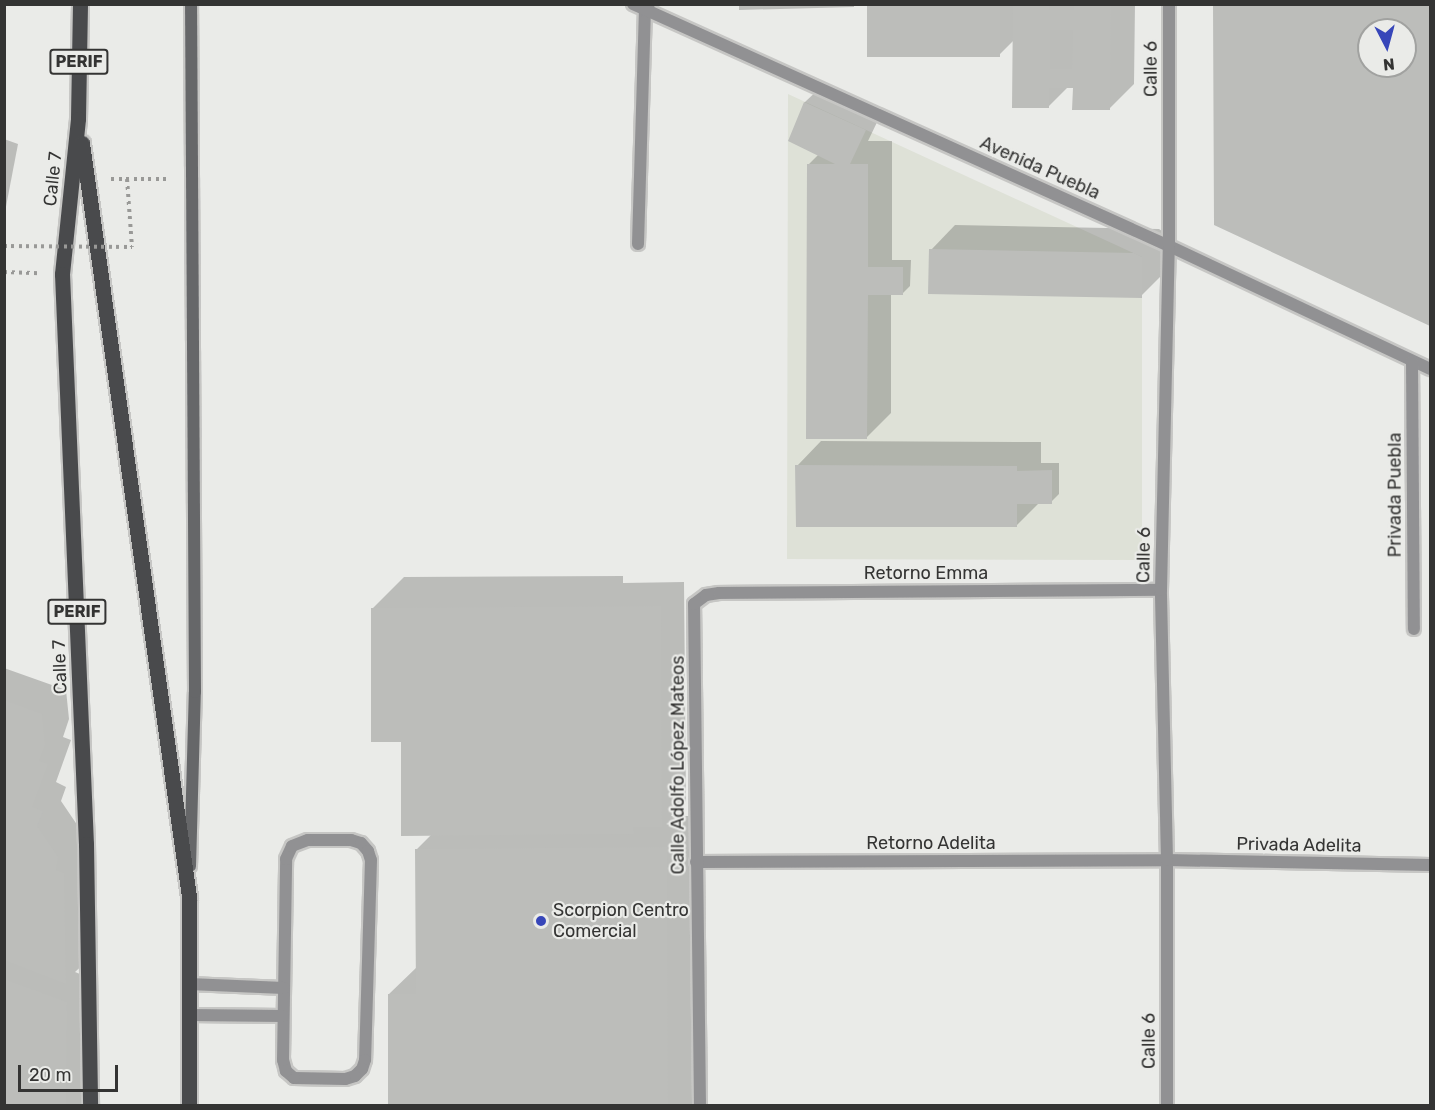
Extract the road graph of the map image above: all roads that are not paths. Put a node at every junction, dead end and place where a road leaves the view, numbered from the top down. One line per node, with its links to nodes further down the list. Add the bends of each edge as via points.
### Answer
1 (80, 4): 6 (main road, Calle 7 / PERIF)
2 (191, 4): 17 (main road, Calle 7, via 195,692)
3 (633, 4): 5 (street, Avenida Puebla)
4 (1169, 4): 8 (street, Calle 6)
5 (647, 8): 7 (street); 8 (street, Avenida Puebla)
6 (78, 120): 17 (main road, Calle 7 / PERIF); 22 (main road, Calle 7 / PERIF, via 63,274 87,844)
7 (638, 244)
8 (1169, 246): 9 (street, Avenida Puebla); 11 (street, Calle 6)
9 (1412, 361): 10 (street, Avenida Puebla); 13 (street, Privada Puebla)
10 (1431, 369)
11 (1161, 590): 12 (street, Retorno Emma, via 719,593 706,595); 14 (street, Calle 6)
12 (694, 604): 15 (street, Calle Adolfo López Mateos)
13 (1414, 628)
14 (1167, 860): 15 (street, Retorno Adelita); 16 (street, Privada Adelita); 25 (street, Calle 6)
15 (696, 862): 24 (street, Calle Adolfo López Mateos)
16 (1431, 865)
17 (189, 897): 18 (main road, Calle 7 / PERIF)
18 (189, 984): 19 (street); 20 (main road, Calle 7 / PERIF)
19 (284, 988): 21 (street); 21 (street, via 286,859 292,846 308,840 361,843 371,861 362,1069 345,1079 294,1078 286,1071 283,1060)
20 (189, 1015): 21 (street); 23 (main road, Calle 7 / PERIF)
21 (284, 1016)
22 (90, 1106)
23 (189, 1106)
24 (700, 1106)
25 (1167, 1106)

